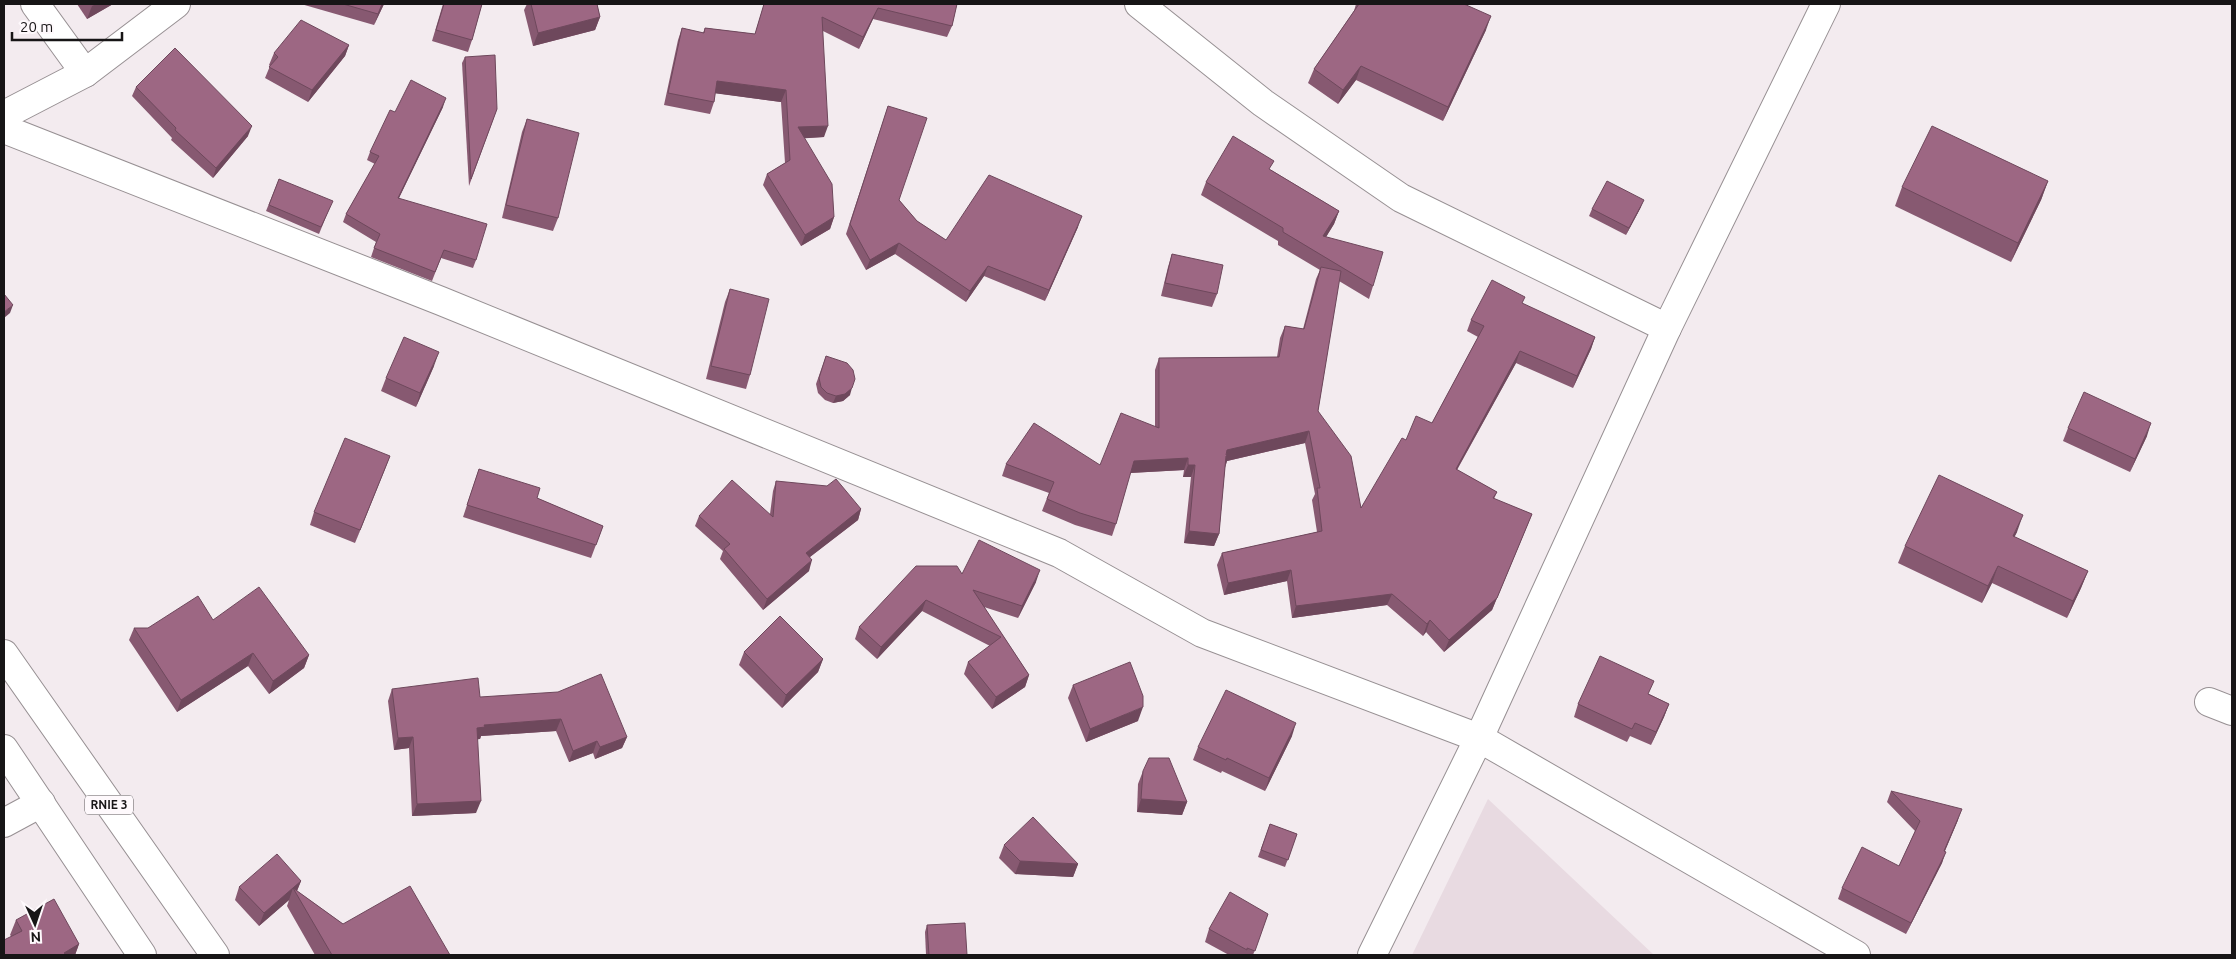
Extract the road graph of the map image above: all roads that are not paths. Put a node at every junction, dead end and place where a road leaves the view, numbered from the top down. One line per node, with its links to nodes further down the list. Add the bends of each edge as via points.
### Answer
1 (35, 4): 5 (main road)
2 (176, 4): 5 (main road)
3 (1139, 4): 8 (main road, via 1263,103 1401,198)
4 (1826, 4): 8 (main road)
5 (85, 74): 6 (main road)
6 (4, 115)
7 (4, 129): 10 (main road, via 441,301 1059,553 1202,633)
8 (1667, 328): 10 (main road)
9 (4, 654): 15 (main road, RNIE 3)
10 (1479, 738): 16 (main road); 17 (main road)
11 (4, 749): 12 (main road)
12 (41, 803): 13 (main road); 14 (main road)
13 (4, 824)
14 (142, 955)
15 (215, 955)
16 (1372, 955)
17 (1856, 955)

